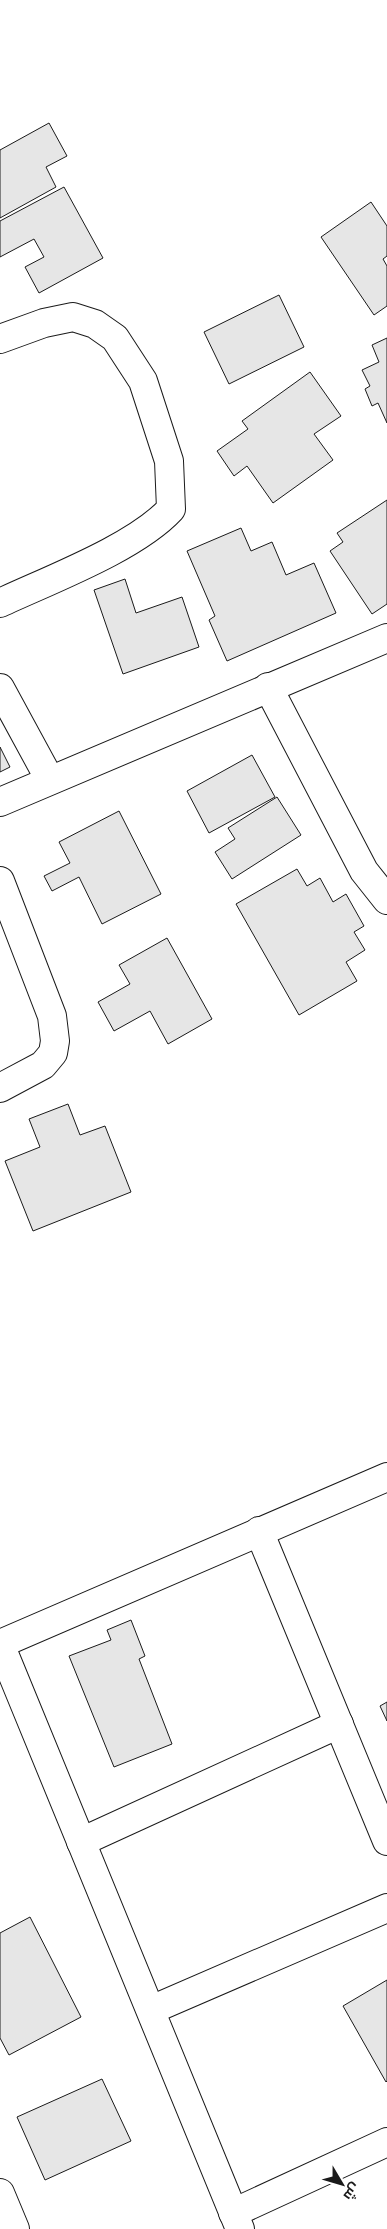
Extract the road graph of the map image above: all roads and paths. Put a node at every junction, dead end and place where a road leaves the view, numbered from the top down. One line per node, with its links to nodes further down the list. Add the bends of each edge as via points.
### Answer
1 (0, 338): 2 (street, via 74,317 94,324 115,338 144,381 169,461 172,490 171,509 157,524 108,552)
2 (0, 603)
3 (387, 638): 4 (street)
4 (268, 687): 6 (street); 9 (street, via 364,871)
5 (0, 688): 6 (street)
6 (50, 780): 7 (street)
7 (0, 802)
8 (0, 881): 10 (street, via 52,1016 55,1040 53,1053 43,1066)
9 (387, 900)
10 (0, 1088)
11 (387, 1477): 12 (street)
12 (259, 1531): 13 (street); 14 (street)
13 (0, 1644): 16 (street)
14 (339, 1724): 15 (street); 16 (street)
15 (387, 1841)
16 (81, 1842): 18 (street)
17 (387, 1908): 18 (street)
18 (151, 2010): 21 (street)
19 (387, 2142): 21 (street)
20 (0, 2193): 22 (street)
21 (237, 2221)
22 (15, 2229)

